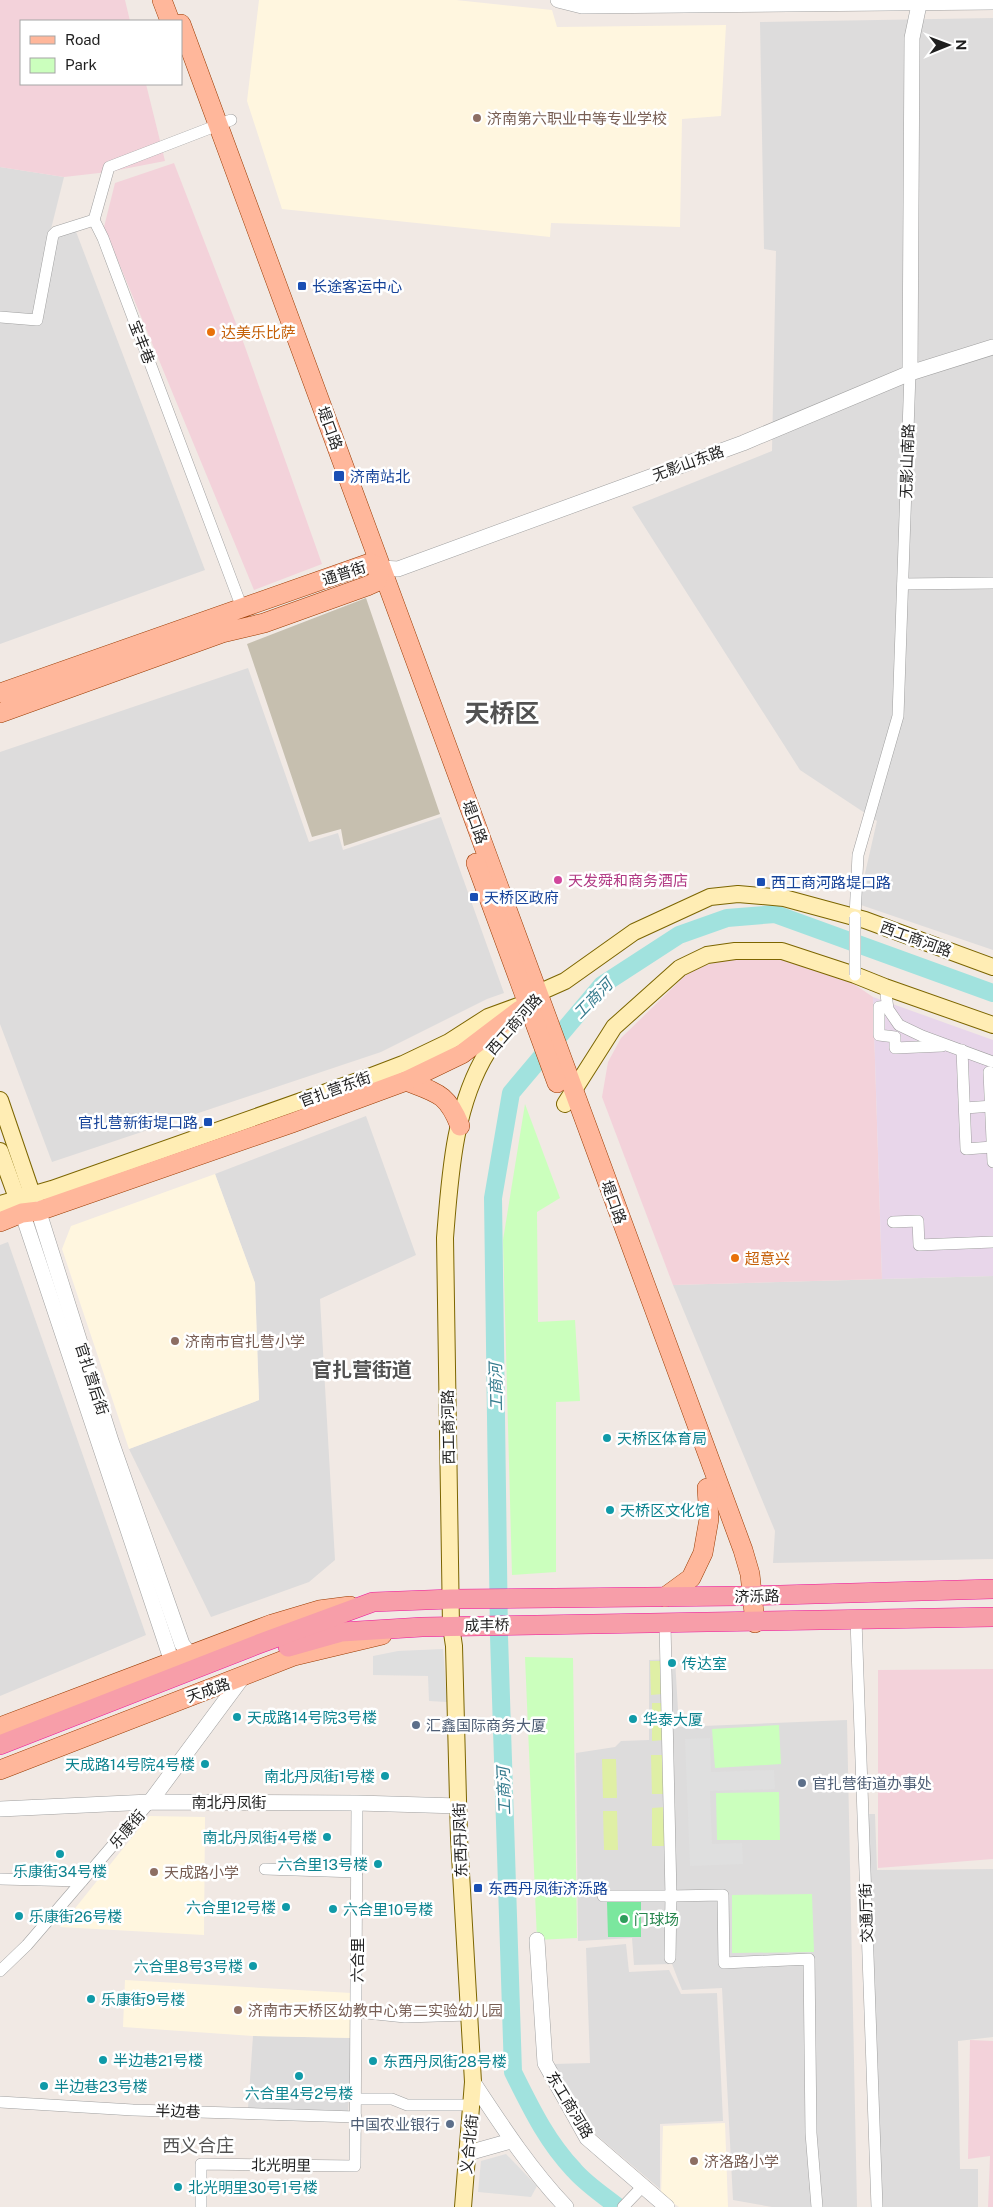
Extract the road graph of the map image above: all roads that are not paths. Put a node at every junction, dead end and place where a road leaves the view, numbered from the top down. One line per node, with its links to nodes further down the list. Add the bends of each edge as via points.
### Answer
1 (162, 0): 6 (main road)
2 (172, 0): 7 (main road, 堤口路)
3 (558, 0): 4 (street, via 582,6)
4 (920, 1): 5 (street); 14 (street, 无影山南路, via 912,38)
5 (993, 2)
6 (170, 20)
7 (180, 20)
8 (182, 26): 10 (main road, 堤口路)
9 (182, 53): 10 (main road, 堤口路)
10 (215, 126): 11 (street, via 109,167); 15 (main road, 堤口路)
11 (94, 220): 12 (street, via 53,235 37,320); 18 (street, 宝丰巷)
12 (0, 317)
13 (993, 347): 14 (street, 无影山东路)
14 (910, 373): 15 (street, 无影山东路, via 734,446 398,570); 16 (street, 无影山南路)
15 (376, 571): 18 (main road, 通普街); 20 (main road, 通普街, via 264,623 222,633); 25 (main road, 堤口路)
16 (903, 584): 17 (street); 21 (street, 无影山南路, via 898,716 858,855)
17 (993, 584)
18 (242, 608): 19 (main road, 通普街)
19 (0, 693)
20 (0, 713)
21 (855, 917): 22 (main road, 西工商河路); 23 (street, 无影山南路, bridge); 25 (main road, 西工商河路, via 784,898 738,894 710,897 634,932)
22 (993, 967)
23 (855, 975): 24 (main road); 32 (main road, via 782,951 735,951 707,955 680,968 614,1027)
24 (884, 987): 26 (street); 27 (main road)
25 (533, 1005): 31 (main road, 官扎营东街, via 462,1054); 32 (main road, 堤口路); 36 (main road, 西工商河路, via 488,1050 471,1084); 41 (main road, 官扎营东街, via 488,1017 450,1042 403,1064)
26 (887, 1006): 28 (street, via 900,1025); 28 (street, via 879,1007 879,1035 895,1037 895,1048)
27 (993, 1025)
28 (949, 1046): 29 (street)
29 (962, 1050): 30 (street); 35 (street)
30 (990, 1067): 34 (street)
31 (406, 1081): 36 (main road, via 438,1093 453,1108); 41 (main road, 官扎营东街, via 292,1123)
32 (569, 1098): 45 (main road, 堤口路); 47 (main road, 堤口路, via 743,1550 750,1574)
33 (0, 1100): 41 (main road, 官扎营后街)
34 (992, 1106): 35 (street); 37 (street)
35 (965, 1108): 37 (street, via 966,1149)
36 (460, 1126): 49 (main road, 西工商河路, via 450,1177 445,1238)
37 (992, 1147): 39 (street)
38 (0, 1151): 41 (main road, 官扎营后街)
39 (993, 1162)
40 (0, 1204): 41 (main road, 官扎营东街)
41 (28, 1204): 42 (main road, 官扎营东街); 59 (street, 官扎营后街, via 182,1644); 60 (street, 官扎营后街)
42 (0, 1222)
43 (893, 1222): 44 (street, via 918,1221 920,1245)
44 (993, 1242)
45 (707, 1488): 47 (main road, 堤口路); 48 (main road, via 709,1519 703,1553 691,1578)
46 (993, 1589): 47 (highway, 济泺路)
47 (747, 1596): 48 (highway, 济泺路); 54 (main road, 堤口路)
48 (665, 1597): 50 (highway, 济泺路)
49 (451, 1599): 50 (highway, 成丰桥); 51 (highway, 天成路); 57 (main road, 东西丹凤街)
50 (522, 1599)
51 (373, 1602): 59 (main road, 天成路, via 310,1613 272,1624); 63 (highway, 天成路)
52 (993, 1617): 53 (highway, 济泺路)
53 (856, 1620): 54 (highway, 济泺路); 95 (street, 交通厅街)
54 (748, 1623): 55 (highway, 济泺路)
55 (665, 1624): 56 (highway, 济泺路); 75 (street)
56 (522, 1625): 57 (highway, 成丰桥)
57 (451, 1626): 58 (highway, 天成路); 68 (main road, 东西丹凤街)
58 (422, 1627): 61 (main road, 天成路, via 294,1656); 64 (highway, 天成路, via 341,1632 300,1642)
59 (190, 1655): 60 (main road, 天成路)
60 (172, 1662): 62 (main road, 天成路)
61 (242, 1678): 65 (main road, 天成路, via 192,1694); 66 (street, 乐康街)
62 (0, 1727)
63 (0, 1746)
64 (0, 1757)
65 (0, 1770)
66 (150, 1802): 67 (street, 南北丹凤街); 69 (street, 南北丹凤街); 73 (street, 乐康街)
67 (358, 1803): 68 (street, 南北丹凤街); 71 (street, 六合里)
68 (459, 1806): 80 (main road, 东西丹凤街)
69 (0, 1809)
70 (265, 1869): 71 (street)
71 (357, 1872): 79 (street, 六合里)
72 (0, 1879): 73 (street)
73 (82, 1881): 78 (street, 乐康街)
74 (602, 1896): 75 (street)
75 (671, 1896): 77 (street); 94 (street, via 723,1895 724,1963 809,1959 811,2133)
76 (537, 1940): 88 (street, 东工商河路, via 545,2063 587,2138)
77 (670, 1958)
78 (0, 1971)
79 (357, 2012): 80 (street, via 405,2017); 82 (street, 六合里)
80 (469, 2015): 81 (main road, 东西丹凤街)
81 (473, 2082): 84 (main road, 义合北街); 86 (street)
82 (356, 2099): 84 (street, via 392,2099 407,2105); 85 (street, 六合里)
83 (0, 2102): 85 (street, 半边巷)
84 (473, 2104): 87 (main road, 义合北街)
85 (356, 2117): 89 (street, 北光明里, via 355,2166 201,2164)
86 (511, 2141): 87 (street); 91 (street)
87 (468, 2153): 90 (main road, 义合北街)
88 (643, 2186): 92 (street); 93 (street, 东工商河路)
89 (201, 2207)
90 (463, 2207)
91 (566, 2207)
92 (623, 2207)
93 (666, 2207)
94 (817, 2207)
95 (877, 2207)

